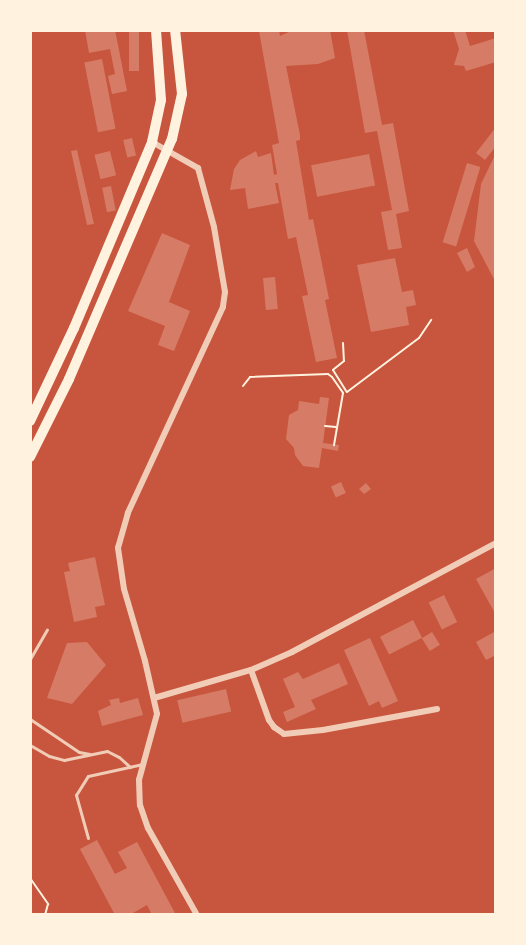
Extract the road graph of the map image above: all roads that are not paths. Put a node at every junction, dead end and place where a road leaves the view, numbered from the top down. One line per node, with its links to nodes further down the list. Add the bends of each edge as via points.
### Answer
1 (156, 30): 3 (highway, via 161,100)
2 (175, 30): 4 (highway, via 182,94)
3 (152, 142): 4 (street); 5 (highway, via 74,328)
4 (168, 150): 6 (highway, via 69,379); 11 (street, via 198,168 214,227 225,292 223,308 128,513 120,539 118,560 124,589)
5 (30, 421)
6 (30, 457)
7 (496, 543): 10 (street)
8 (47, 630): 9 (lane)
9 (30, 659)
10 (251, 670): 11 (street); 12 (street, via 269,720 284,734)
11 (154, 698): 16 (street, via 157,714)
12 (436, 709)
13 (30, 718): 15 (lane, via 79,752)
14 (30, 745): 15 (lane, via 64,760)
15 (93, 755): 17 (lane, via 107,751)
16 (143, 764): 17 (lane); 19 (street, via 139,780 143,816)
17 (130, 767): 18 (lane, via 88,776 76,795)
18 (87, 838)
19 (197, 915)

